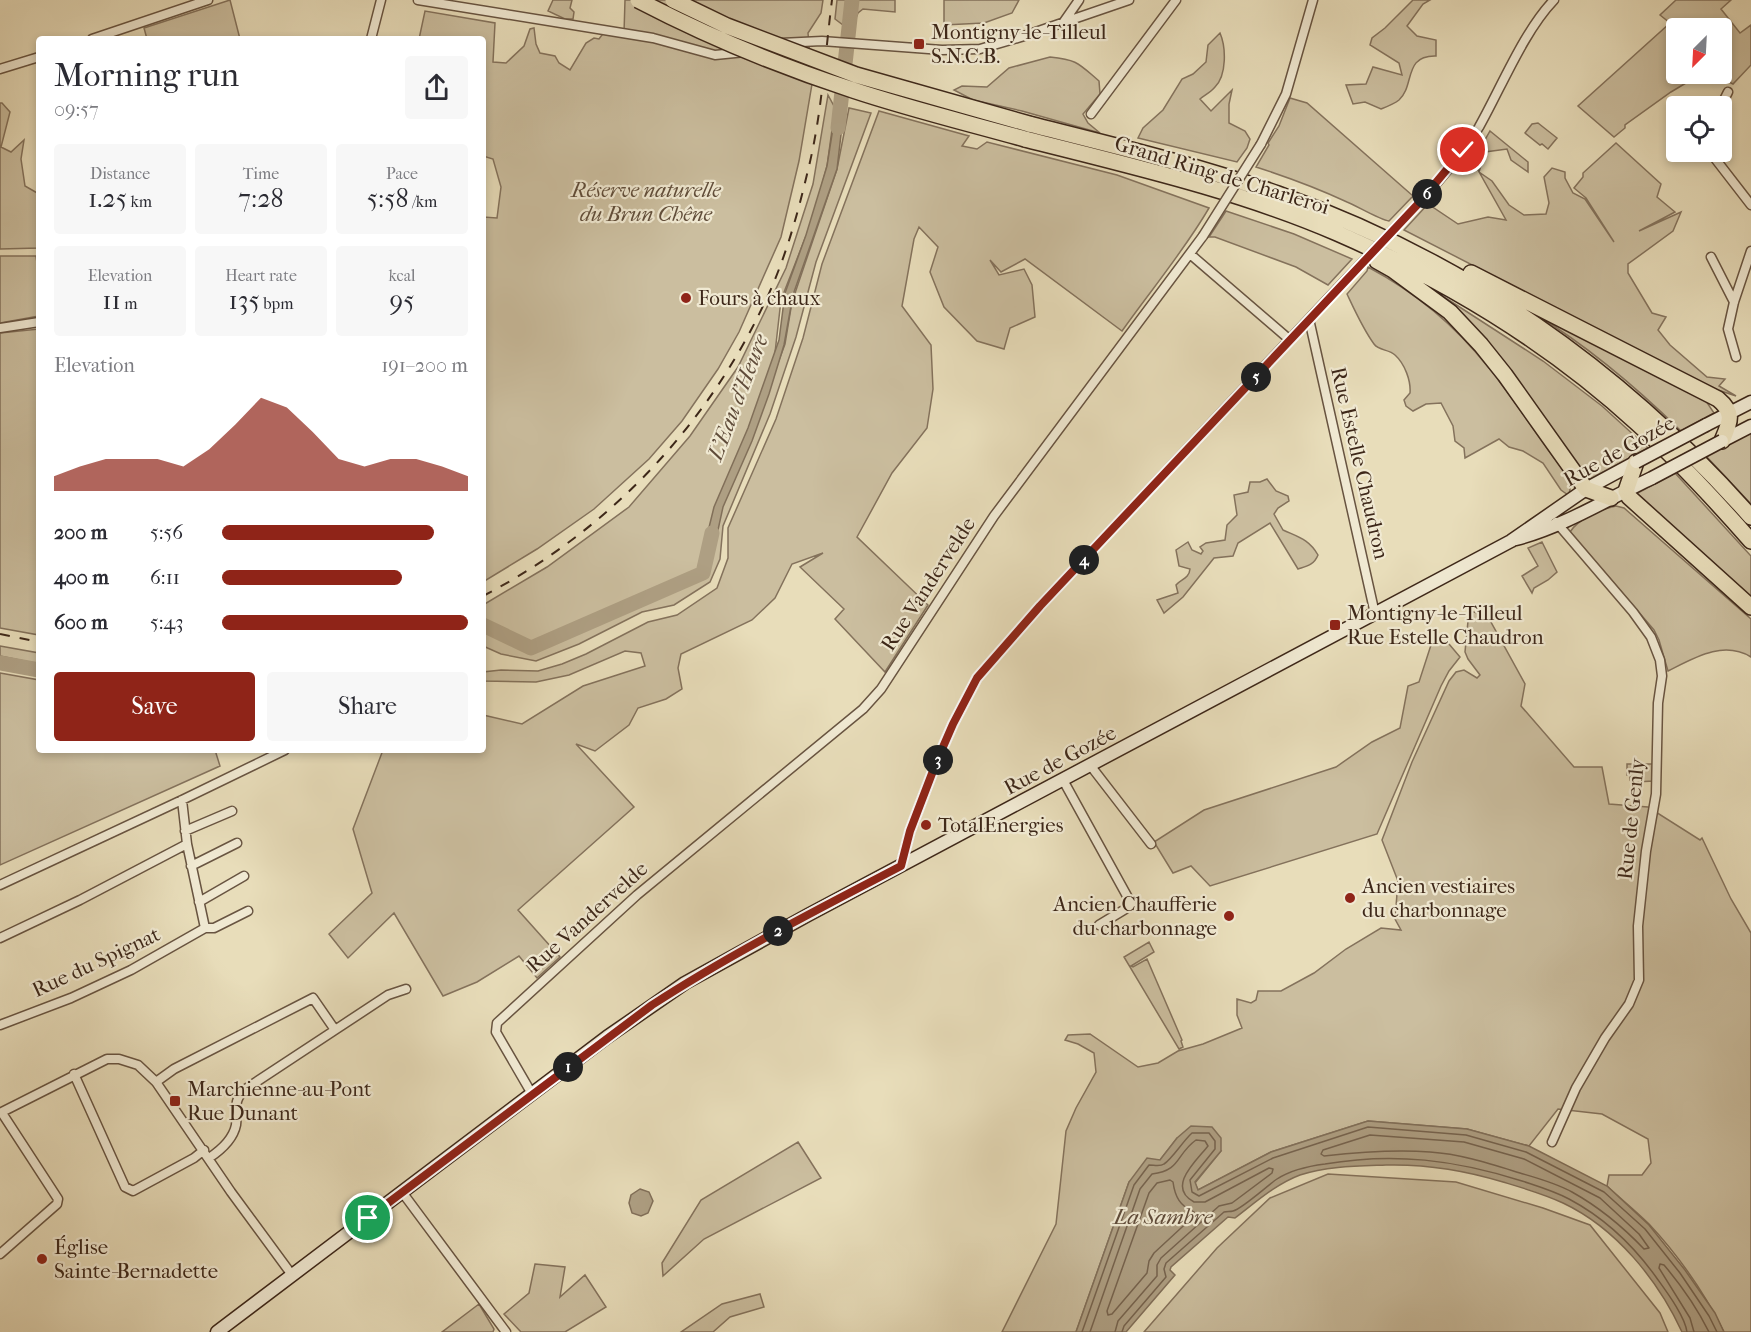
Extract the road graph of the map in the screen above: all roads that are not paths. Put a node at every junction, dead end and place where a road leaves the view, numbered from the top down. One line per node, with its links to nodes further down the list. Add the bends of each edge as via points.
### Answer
1 (208, 0): 12 (street)
2 (381, 0): 13 (street)
3 (418, 0): 11 (street, via 653,38 715,55 780,43 822,41 980,49)
4 (638, 0): 19 (highway, Grand Ring de Charleroi, bridge, via 787,67 916,110)
5 (673, 0): 19 (highway, Grand Ring de Charleroi, bridge, via 727,26 856,75)
6 (1079, 0): 11 (street)
7 (1129, 0): 11 (street)
8 (1176, 0): 18 (street)
9 (1313, 0): 24 (street, Rue Vandervelde, bridge, via 1286,94 1261,144)
10 (1554, 0): 28 (street, bridge, via 1529,34 1478,129 1448,171)
11 (1063, 23)
12 (101, 36)
13 (372, 36)
14 (36, 58): 15 (street)
15 (0, 69)
16 (1728, 92): 17 (street)
17 (1726, 96)
18 (1091, 114)
19 (1027, 131): 22 (highway, Grand Ring de Charleroi); 25 (highway, Grand Ring de Charleroi, via 1202,169 1342,219)
20 (1718, 162): 21 (street)
21 (1751, 205)
22 (1336, 232): 38 (highway, via 1449,312 1481,345); 45 (highway, Grand Ring de Charleroi, via 1471,301 1586,380 1708,491)
23 (1751, 251): 27 (street)
24 (1190, 254): 31 (street); 71 (street, Rue Vandervelde, via 1046,443 881,689 863,709 637,895 497,1023 496,1032)
25 (1420, 256): 34 (highway, via 1457,265 1718,399); 42 (highway, Grand Ring de Charleroi, via 1528,319 1595,368 1649,413)
26 (1711, 257): 27 (street)
27 (1734, 302): 32 (street, via 1728,329)
28 (1309, 320): 31 (street); 47 (street, Rue Estelle Chaudron)
29 (36, 322): 30 (street)
30 (0, 328)
31 (1290, 340): 58 (street, via 977,678 936,763)
32 (1736, 357)
33 (1751, 402): 34 (main road, Rue de Gozée)
34 (1730, 412): 36 (highway); 37 (main road, Rue de Gozée, bridge)
35 (1751, 426): 36 (main road, Rue de Gozée)
36 (1722, 441): 39 (main road, Rue de Gozée, bridge)
37 (1636, 462): 38 (main road, Rue de Gozée); 39 (highway)
38 (1586, 489): 40 (highway); 41 (main road, Rue de Gozée)
39 (1626, 491): 40 (main road, Rue de Gozée); 46 (highway)
40 (1611, 498): 43 (main road, Rue de Gozée)
41 (1550, 514): 43 (street, Rue de Genly); 44 (main road, Rue de Gozée)
42 (1751, 517)
43 (1558, 525): 44 (main road, Rue de Gozée); 73 (street, Rue de Genly, via 1651,637 1662,676 1656,794 1638,926 1640,980 1576,1088)
44 (1511, 541): 47 (main road, Rue de Gozée)
45 (1751, 541)
46 (1751, 607)
47 (1375, 614): 49 (main road, Rue de Gozée)
48 (279, 753): 51 (street)
49 (1090, 765): 50 (main road, Rue de Gozée); 56 (street)
50 (1063, 780): 58 (main road, Rue de Gozée); 63 (street, via 1132,905)
51 (182, 800): 53 (street); 60 (street)
52 (232, 811): 53 (street)
53 (185, 831): 55 (street)
54 (237, 843): 57 (street)
55 (186, 844): 57 (street); 65 (street)
56 (1151, 844)
57 (191, 866): 61 (street)
58 (901, 866): 71 (main road, Rue de Gozée, via 685,983)
59 (244, 876): 61 (street)
60 (0, 885)
61 (199, 902): 64 (street)
62 (248, 911): 64 (street, Rue du Spignat, via 214,928)
63 (1100, 925)
64 (205, 928): 67 (street, Rue du Spignat, via 131,970)
65 (0, 938)
66 (406, 989): 68 (street)
67 (0, 1025)
68 (335, 1030): 70 (street, via 313,998); 75 (street, via 237,1097 236,1127 223,1148)
69 (74, 1074): 70 (street, via 107,1059 119,1059 138,1065); 72 (street); 74 (street, via 125,1187 133,1191)
70 (156, 1082): 74 (street)
71 (532, 1094): 76 (main road, Rue de Gozée)
72 (1, 1113): 77 (street, via 58,1199)
73 (1551, 1142)
74 (204, 1150): 75 (street)
75 (209, 1158): 78 (street)
76 (402, 1192): 78 (main road, Rue de Gozée); 80 (street)
77 (0, 1254)
78 (292, 1275): 79 (main road, Rue de Gozée)
79 (217, 1332)
80 (506, 1332)

